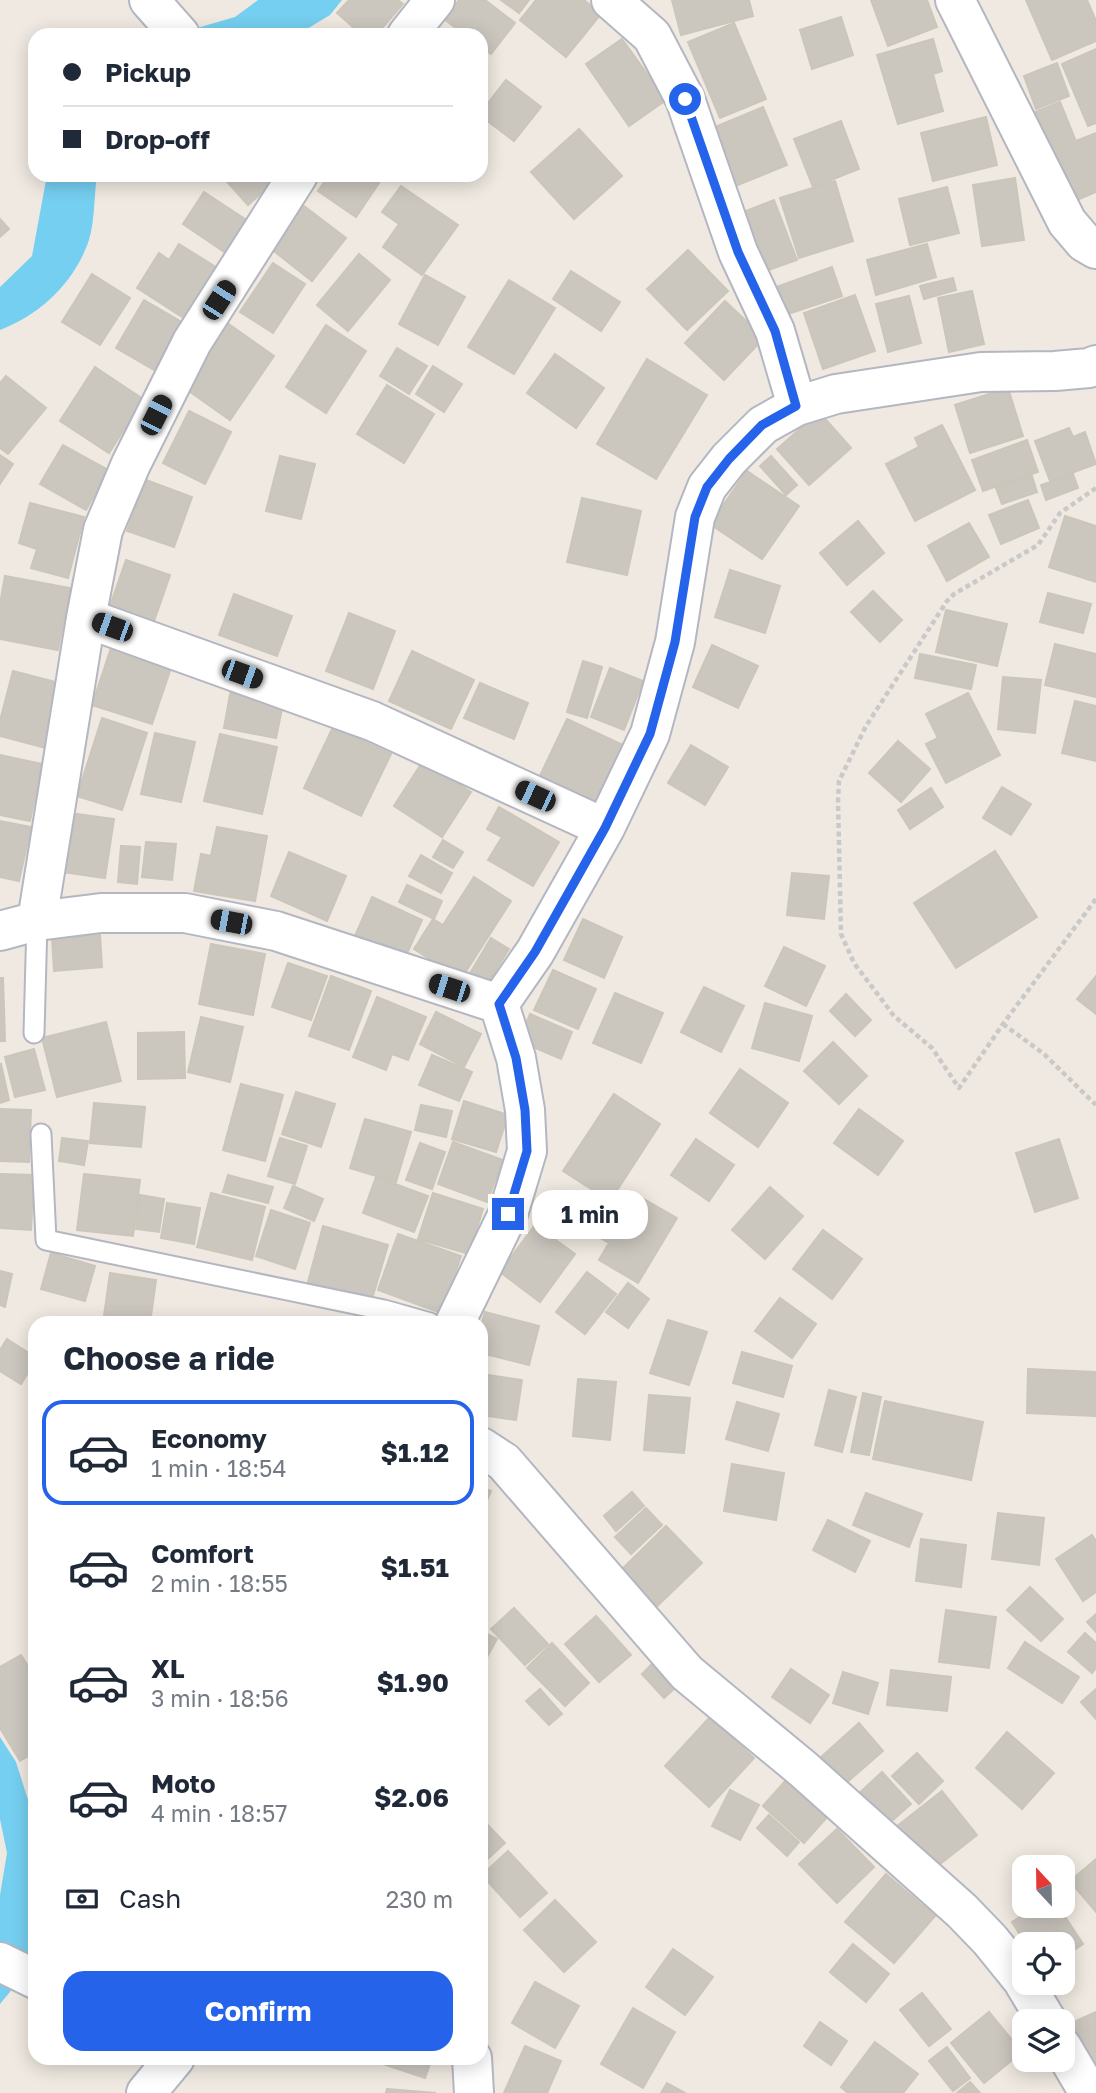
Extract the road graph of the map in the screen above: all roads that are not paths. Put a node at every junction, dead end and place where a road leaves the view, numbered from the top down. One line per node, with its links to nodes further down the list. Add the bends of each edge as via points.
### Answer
1 (435, 0): 5 (street)
2 (611, 0): 4 (street)
3 (955, 0): 7 (street, via 1067,222)
4 (651, 18): 9 (street, via 685,99 738,252 775,331)
5 (413, 28)
6 (294, 182): 10 (street, via 192,342 131,464 103,530)
7 (1096, 249)
8 (1094, 371): 9 (street, via 981,372 836,394)
9 (796, 406): 11 (street, via 762,425 707,487 695,517 675,642 650,734)
10 (86, 618): 11 (street, via 372,721); 12 (street)
11 (605, 828): 14 (street, via 535,952)
12 (37, 921): 13 (street); 14 (street, via 101,913 185,913 276,931); 15 (lane)
13 (0, 930)
14 (499, 1004): 18 (street, via 516,1058 527,1151 508,1214)
15 (34, 1033)
16 (41, 1134): 17 (lane, via 46,1240)
17 (405, 1316)
18 (458, 1316)
19 (488, 1452): 21 (street, via 504,1462 687,1673 962,1911)
20 (0, 1962): 22 (street)
21 (1012, 1967)
22 (28, 1976)
23 (170, 2065): 26 (street)
24 (472, 2065): 27 (street)
25 (1075, 2069): 28 (street)
26 (146, 2093)
27 (474, 2093)
28 (1089, 2093)

